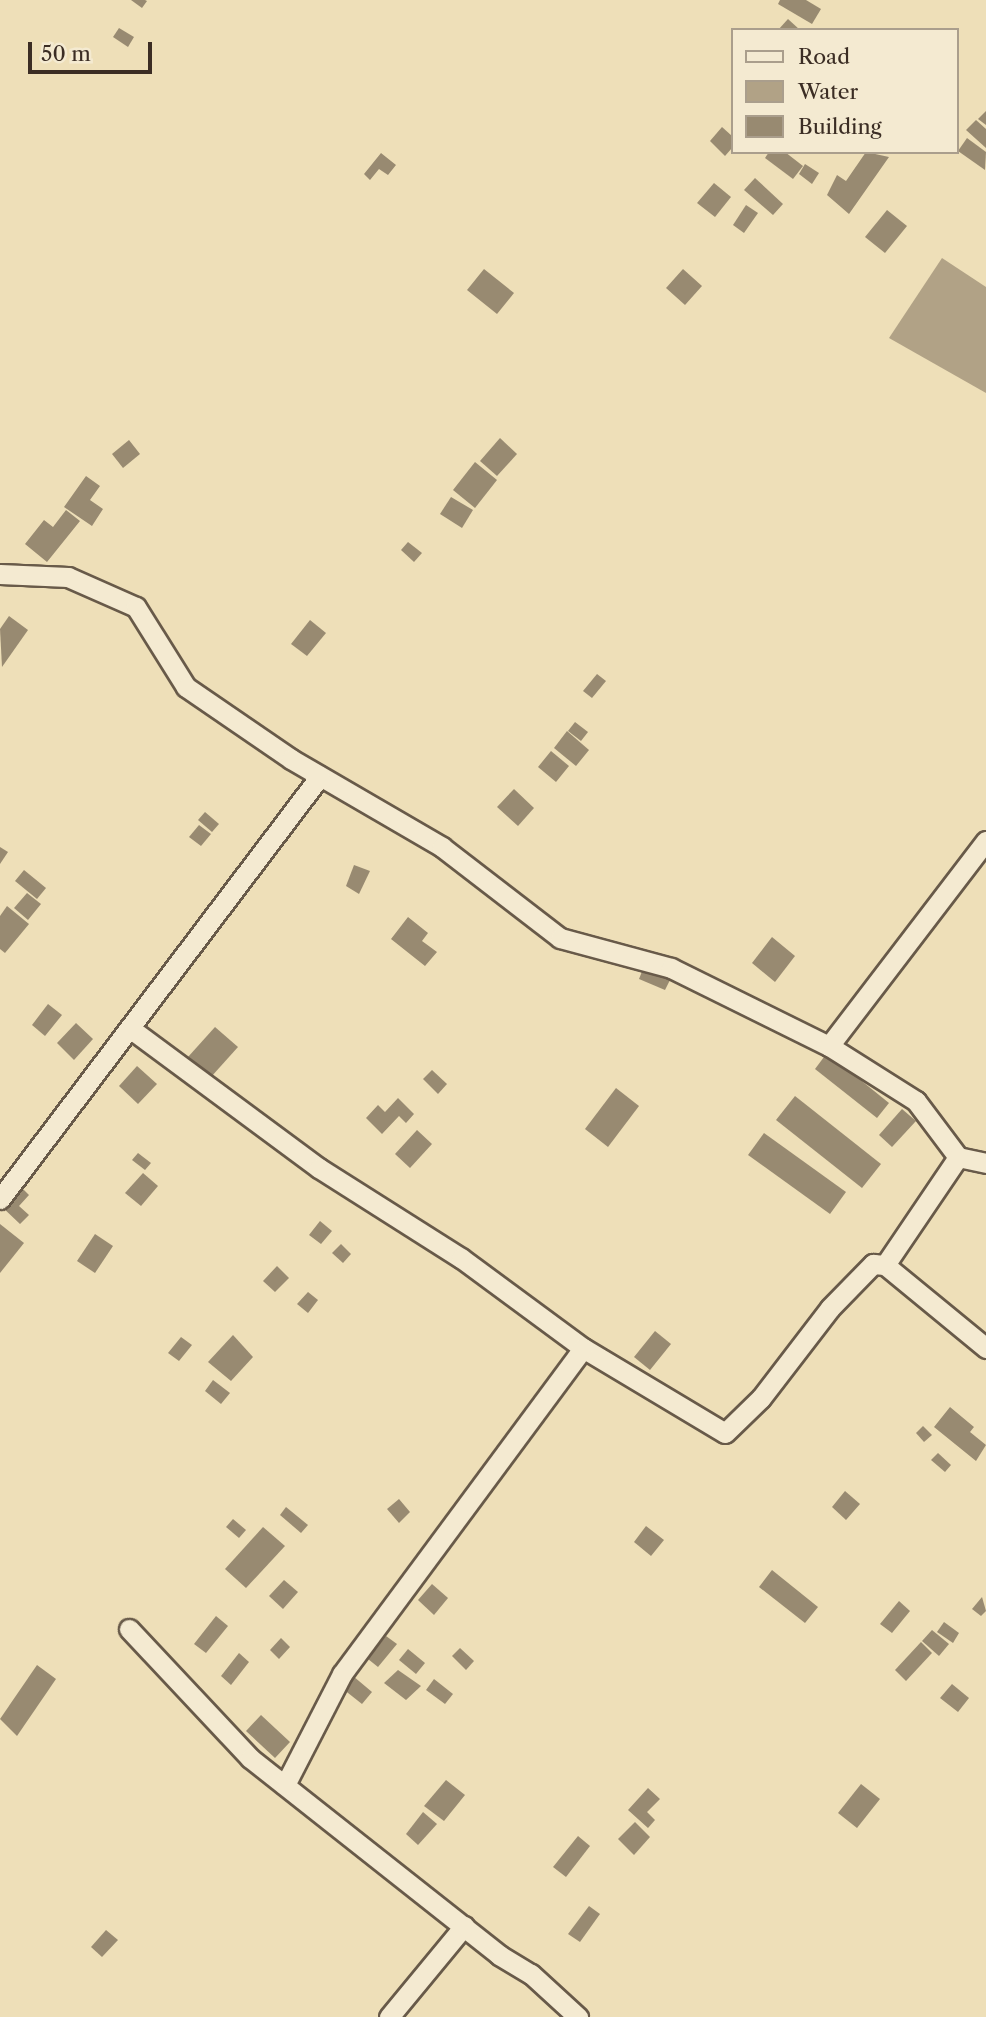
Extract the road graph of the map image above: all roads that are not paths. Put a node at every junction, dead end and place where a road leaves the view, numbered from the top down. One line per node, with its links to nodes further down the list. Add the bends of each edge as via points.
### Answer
1 (0, 575): 2 (street, via 68,577 136,607 186,687)
2 (320, 776): 4 (street); 5 (street, via 442,847 559,938 671,968)
3 (986, 841): 5 (street)
4 (131, 1029): 8 (street); 10 (street, via 319,1168 461,1258)
5 (829, 1046): 6 (street, via 916,1101)
6 (958, 1157): 7 (street); 9 (street)
7 (986, 1163)
8 (0, 1199)
9 (885, 1265): 10 (street, via 873,1264 830,1308 761,1398 725,1433); 11 (street)
10 (583, 1348): 13 (street, via 342,1674)
11 (986, 1348)
12 (129, 1629): 13 (street, via 250,1758)
13 (285, 1785): 14 (street)
14 (464, 1926): 15 (street); 16 (street, via 531,1974)
15 (389, 2017)
16 (578, 2017)

